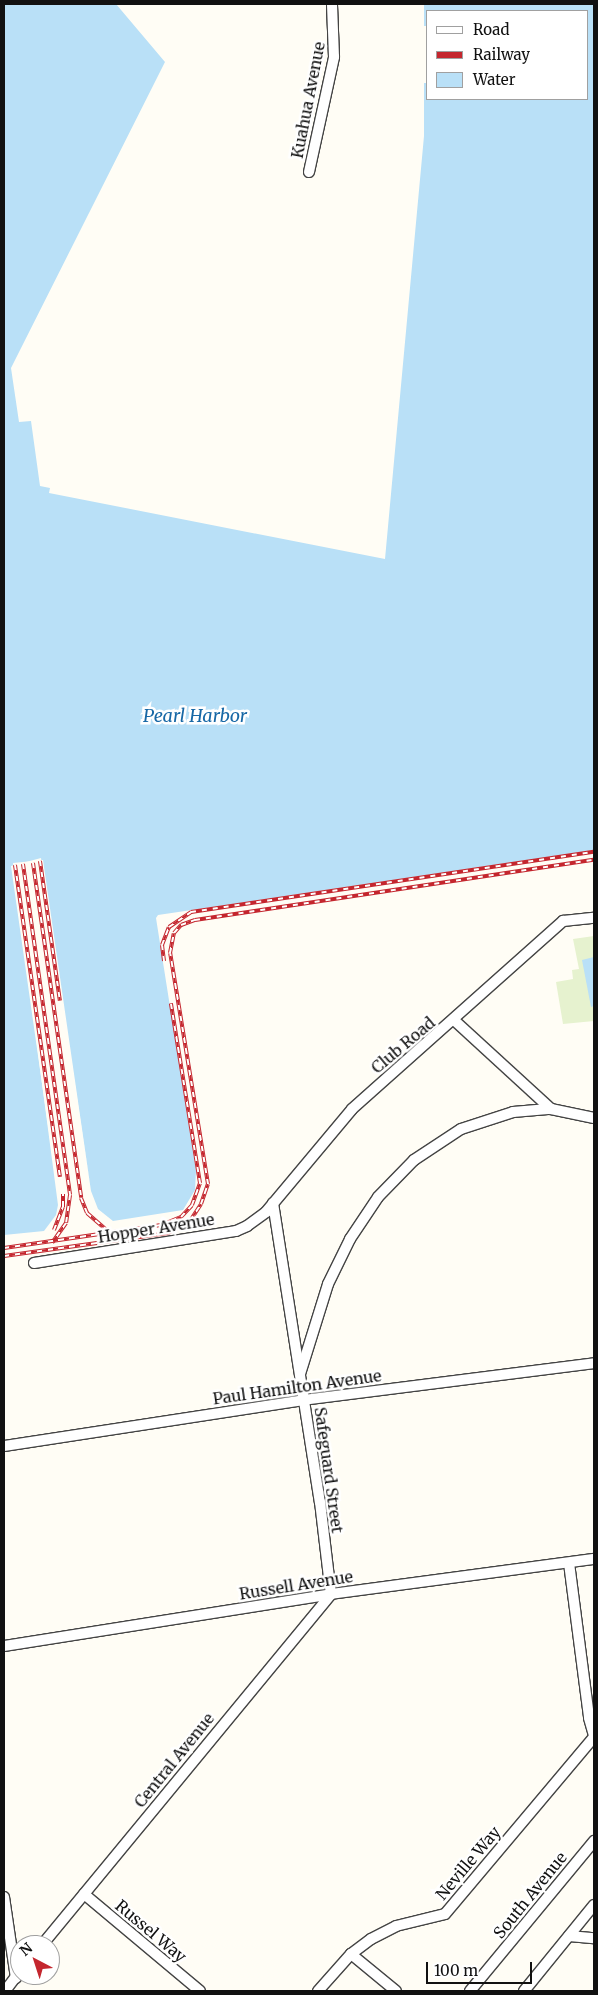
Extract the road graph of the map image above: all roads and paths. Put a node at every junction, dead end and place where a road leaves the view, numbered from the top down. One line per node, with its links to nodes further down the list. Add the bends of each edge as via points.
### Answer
1 (332, 4): 2 (street, Kuahua Avenue, via 334,57)
2 (309, 172)
3 (594, 918): 4 (street, Club Road, via 563,922)
4 (455, 1021): 5 (street); 7 (street, Club Road, via 352,1109)
5 (551, 1109): 6 (street); 10 (street, via 513,1112 461,1129 414,1160 378,1197 350,1239 328,1284)
6 (594, 1118)
7 (274, 1203): 8 (street, Hopper Avenue, via 257,1220 236,1231); 10 (street, Safeguard Street)
8 (34, 1263)
9 (594, 1363): 11 (street, Paul Hamilton Avenue)
10 (300, 1374): 11 (street, Safeguard Street)
11 (303, 1400): 12 (street, Paul Hamilton Avenue); 15 (street, Safeguard Street)
12 (4, 1446)
13 (594, 1559): 14 (street, Russell Avenue)
14 (569, 1563): 15 (street, Russell Avenue); 17 (street)
15 (330, 1594): 16 (street, Russell Avenue); 19 (street, Central Avenue)
16 (4, 1646)
17 (594, 1736): 26 (street, Neville Way, via 445,1914 396,1926)
18 (594, 1841): 30 (street, South Avenue)
19 (84, 1894): 23 (street, Central Avenue); 27 (street, Russel Way)
20 (4, 1897): 22 (street)
21 (594, 1905): 24 (street)
22 (11, 1935)
23 (50, 1935)
24 (569, 1936): 25 (street); 31 (street)
25 (594, 1938)
26 (351, 1954): 28 (street, Neville Way); 29 (street)
27 (200, 1991)
28 (318, 1991)
29 (396, 1991)
30 (470, 1991)
31 (524, 1991)

